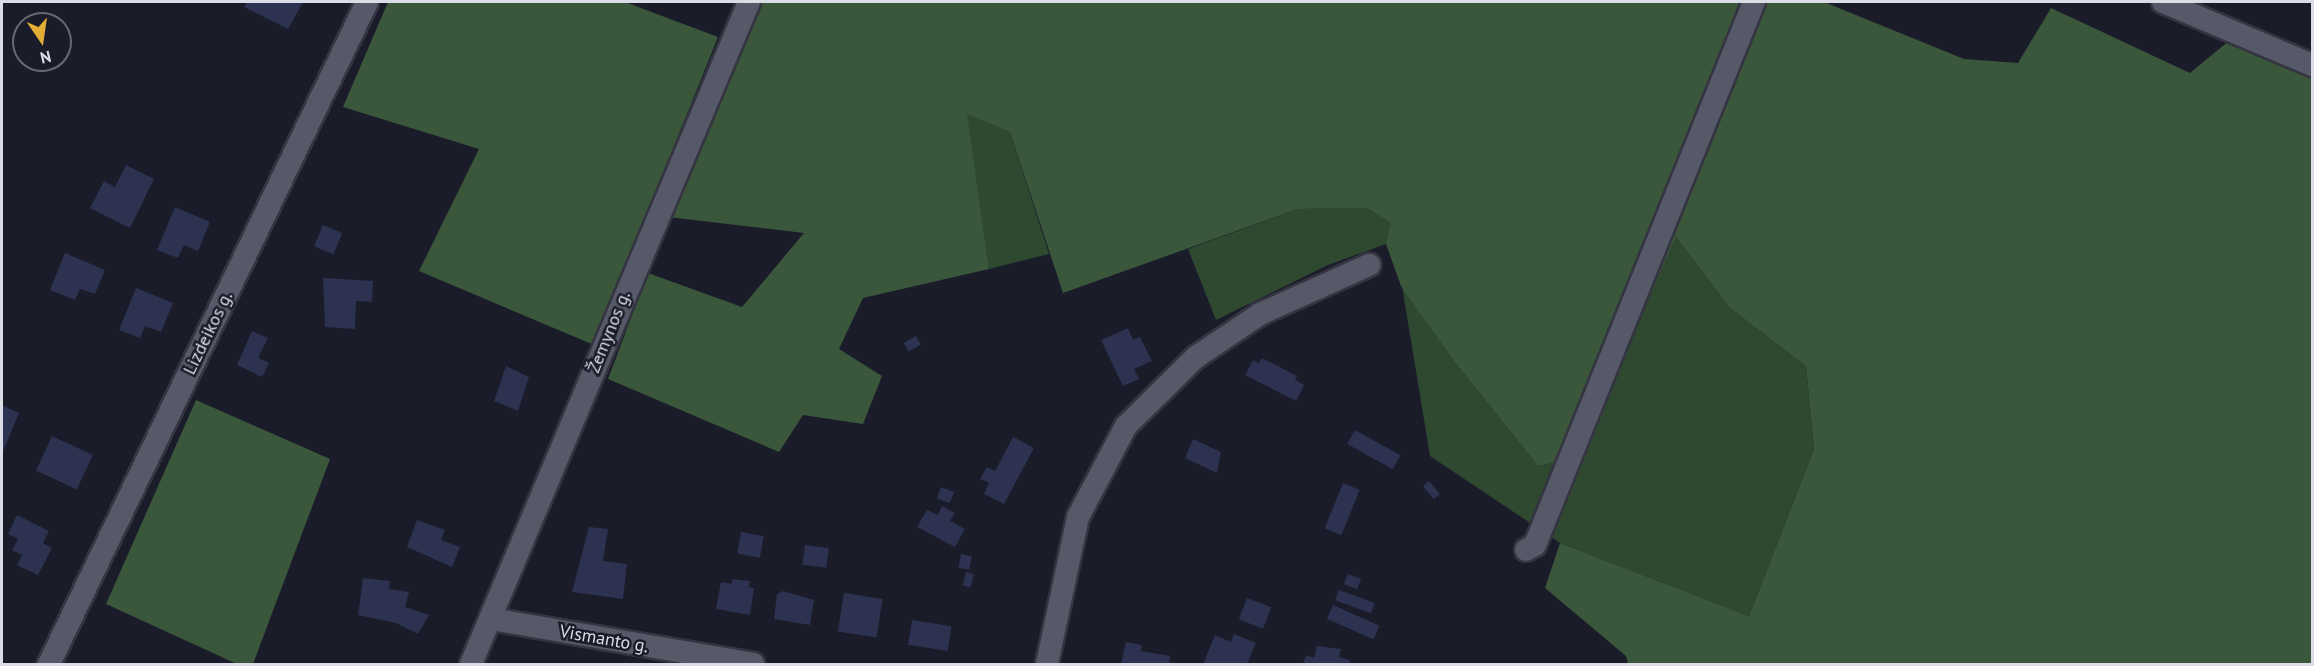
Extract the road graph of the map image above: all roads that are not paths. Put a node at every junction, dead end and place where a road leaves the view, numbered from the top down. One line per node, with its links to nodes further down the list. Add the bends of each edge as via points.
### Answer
1 (367, 2): 9 (street, Lizdeikos g.)
2 (749, 2): 8 (street, Žemynos g.)
3 (1754, 2): 7 (street, via 1534,545)
4 (2163, 2): 5 (street)
5 (2313, 64)
6 (1369, 265): 12 (street, via 1260,314 1196,357 1126,426 1078,517)
7 (1526, 550)
8 (490, 619): 10 (street, Žemynos g.); 11 (street, Vismanto g.)
9 (49, 664)
10 (471, 664)
11 (753, 664)
12 (1047, 664)

